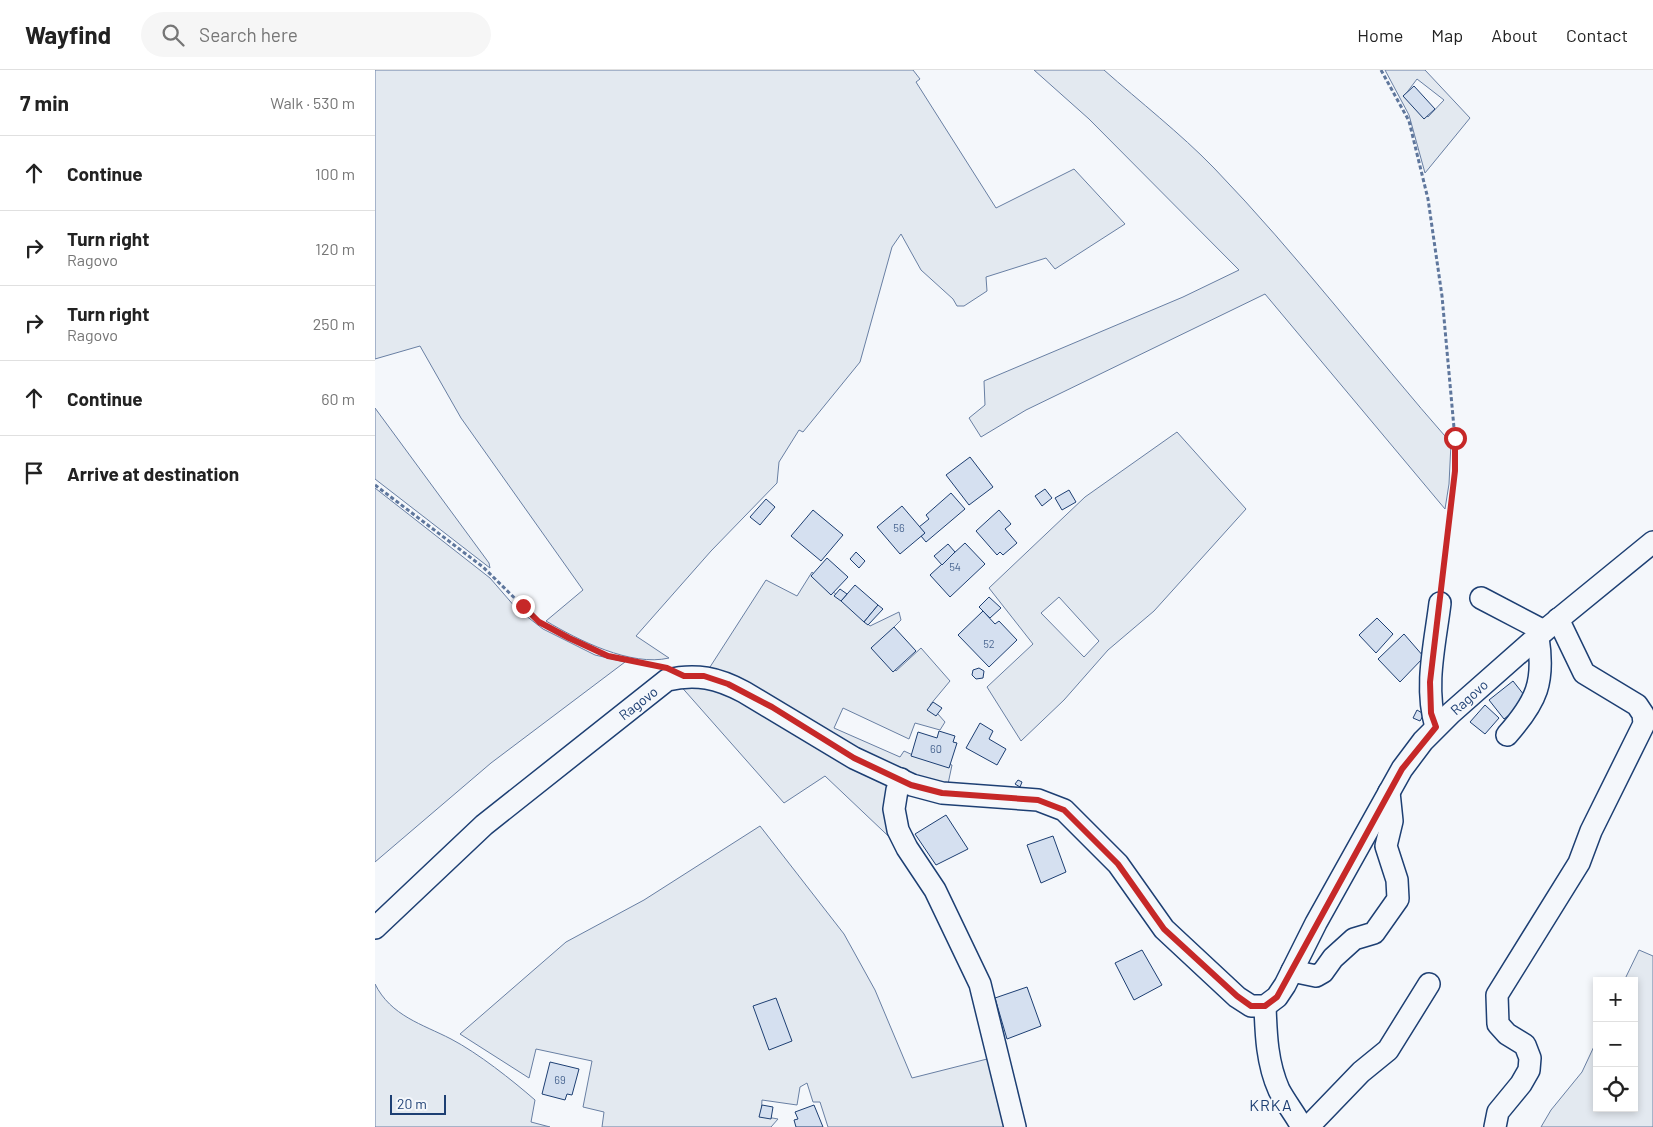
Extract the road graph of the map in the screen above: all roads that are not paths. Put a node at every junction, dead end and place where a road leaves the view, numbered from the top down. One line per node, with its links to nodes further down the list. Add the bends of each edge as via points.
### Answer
1 (1653, 542): 4 (street, Ragovo)
2 (1481, 598): 4 (street)
3 (1440, 603): 5 (street, via 1430,682 1431,713)
4 (1547, 629): 5 (street, Ragovo); 6 (street, via 1534,699 1527,713); 16 (street, via 1584,673 1637,706 1643,714 1644,724 1579,863 1497,995 1498,1024 1525,1046 1530,1058 1529,1070 1499,1112)
5 (1436, 727): 8 (street, Ragovo, via 1402,769)
6 (1507, 735)
7 (901, 779): 9 (street, Ragovo, via 854,758 728,684 704,676 667,680 484,825); 12 (street, Ragovo, via 942,793 1038,800 1064,810 1118,864 1164,929 1237,996 1251,1006); 13 (street, via 894,809 899,830 935,890 980,984)
8 (1389, 792): 10 (street, Ragovo); 10 (street, via 1392,821 1386,846 1397,880 1398,899 1393,909 1374,933 1354,939 1317,976)
9 (375, 928)
10 (1291, 971): 12 (street, Ragovo, via 1277,997)
11 (1429, 984): 15 (street, via 1389,1050 1347,1085)
12 (1265, 1006): 14 (street, via 1266,1044 1272,1072)
13 (1015, 1127)
14 (1302, 1127)
15 (1308, 1127)
16 (1495, 1127)

